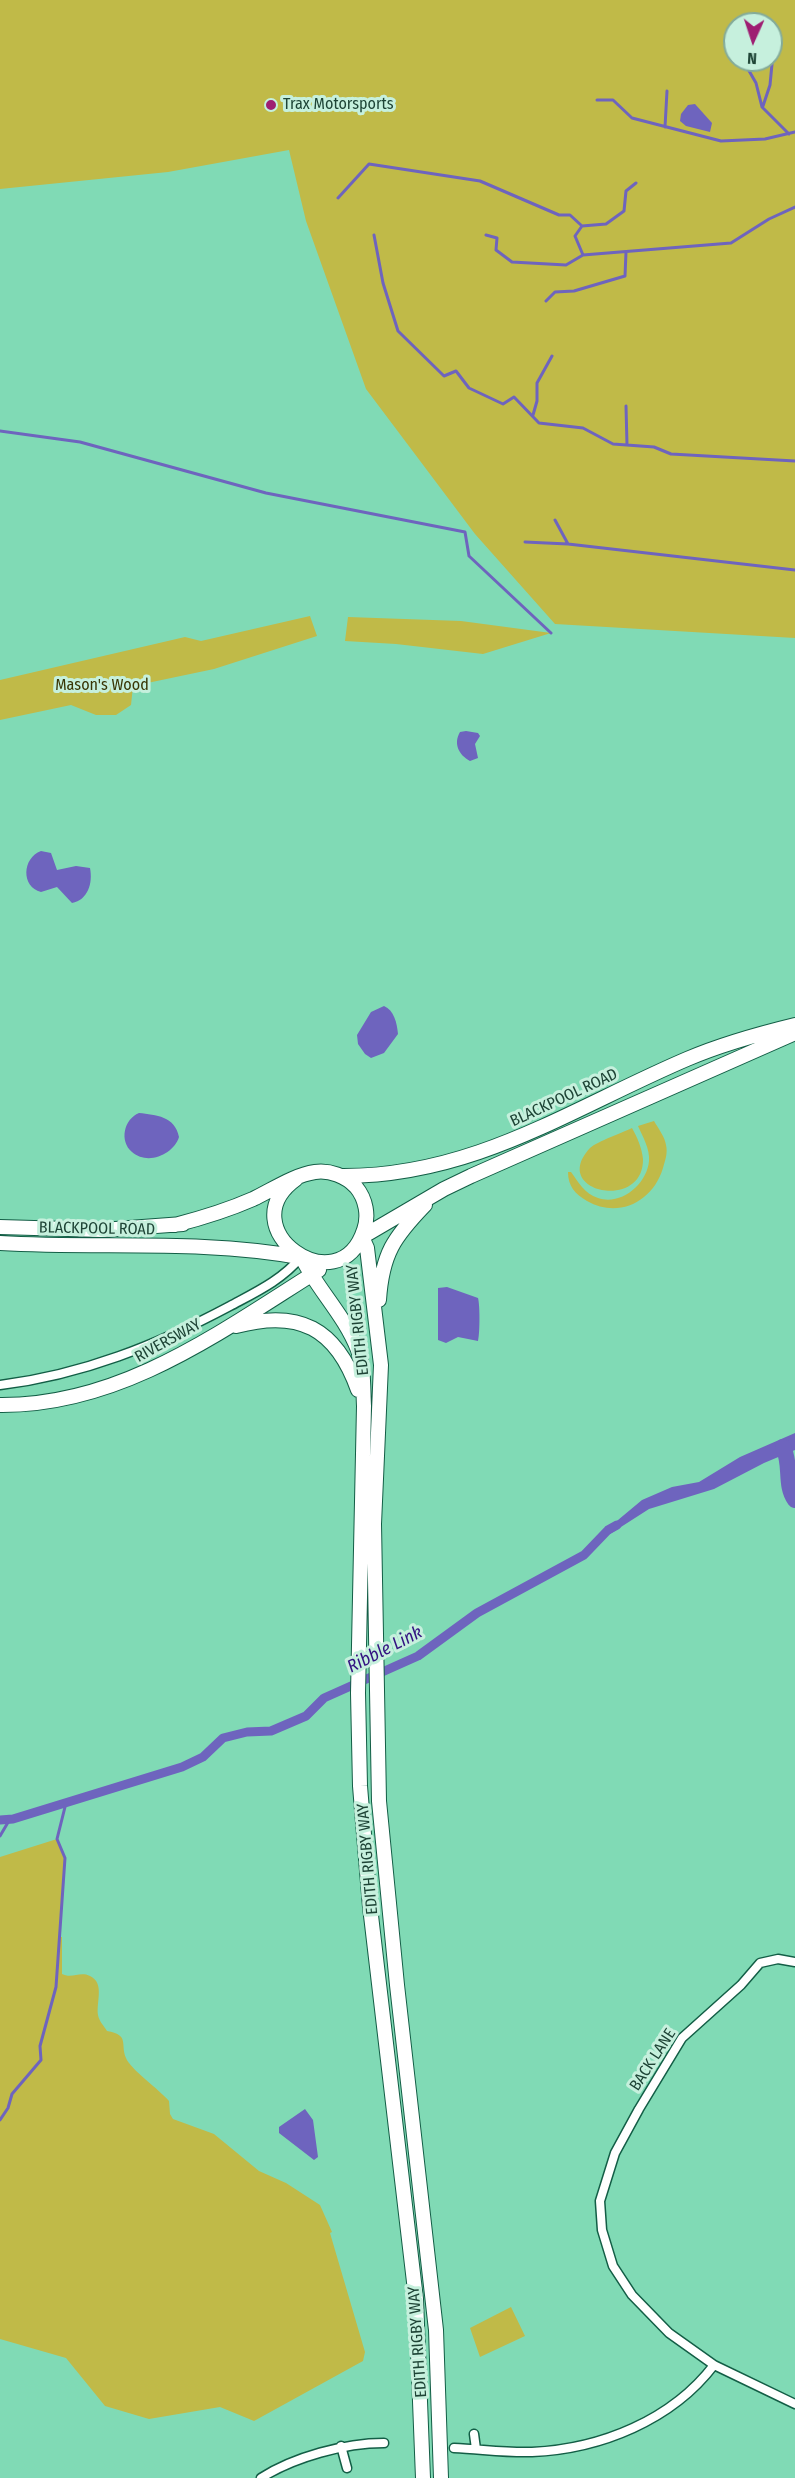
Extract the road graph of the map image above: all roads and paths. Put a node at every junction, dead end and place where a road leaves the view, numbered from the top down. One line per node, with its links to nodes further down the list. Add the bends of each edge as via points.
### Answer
1 (795, 1025): 3 (highway, BLACKPOOL ROAD, via 737,1040 687,1059 468,1158 401,1173)
2 (795, 1033): 5 (highway, BLACKPOOL ROAD)
3 (341, 1176): 4 (highway, via 318,1171); 9 (highway, via 355,1187 364,1202 366,1220)
4 (296, 1179): 6 (highway); 7 (highway, via 225,1210)
5 (437, 1192): 9 (highway, BLACKPOOL ROAD); 16 (highway, via 390,1246 381,1279)
6 (280, 1198): 7 (highway, BLACKPOOL ROAD, via 226,1217); 12 (highway, via 278,1232)
7 (175, 1225): 8 (highway, BLACKPOOL ROAD, via 102,1230)
8 (0, 1227)
9 (362, 1237): 13 (highway, via 351,1251); 16 (highway, EDITH RIGBY WAY, via 368,1248)
10 (0, 1243): 11 (highway, BLACKPOOL ROAD, via 228,1247)
11 (275, 1252): 12 (highway, BLACKPOOL ROAD); 14 (street)
12 (301, 1257): 13 (highway, via 318,1262); 14 (street, RIVERSWAY); 15 (highway, EDITH RIGBY WAY)
13 (336, 1259): 15 (highway, RIVERSWAY)
14 (283, 1275): 18 (street, RIVERSWAY, via 206,1319 140,1349 80,1370)
15 (311, 1275): 17 (highway, RIVERSWAY); 20 (highway, EDITH RIGBY WAY, via 359,1352)
16 (378, 1326): 32 (highway, EDITH RIGBY WAY, via 381,1365 374,1524 378,1789 435,2319)
17 (218, 1332): 19 (highway, RIVERSWAY, via 179,1356 108,1388 64,1399); 20 (highway, via 279,1319 309,1326 333,1342 343,1355)
18 (0, 1385)
19 (0, 1405)
20 (364, 1406): 31 (highway, EDITH RIGBY WAY, via 360,1786 370,1908 416,2299)
21 (795, 1962): 22 (street, BACK LANE, via 778,1959 760,1963 682,2038 615,2153 600,2202 602,2230 613,2266 632,2295 669,2333)
22 (714, 2365): 23 (street, BACK LANE); 28 (street, via 685,2398 620,2434 545,2451)
23 (795, 2404)
24 (474, 2434): 28 (street)
25 (384, 2443): 26 (street)
26 (341, 2446): 29 (street); 30 (street)
27 (454, 2448): 28 (street)
28 (476, 2449)
29 (347, 2468)
30 (261, 2478)
31 (423, 2478)
32 (441, 2478)

